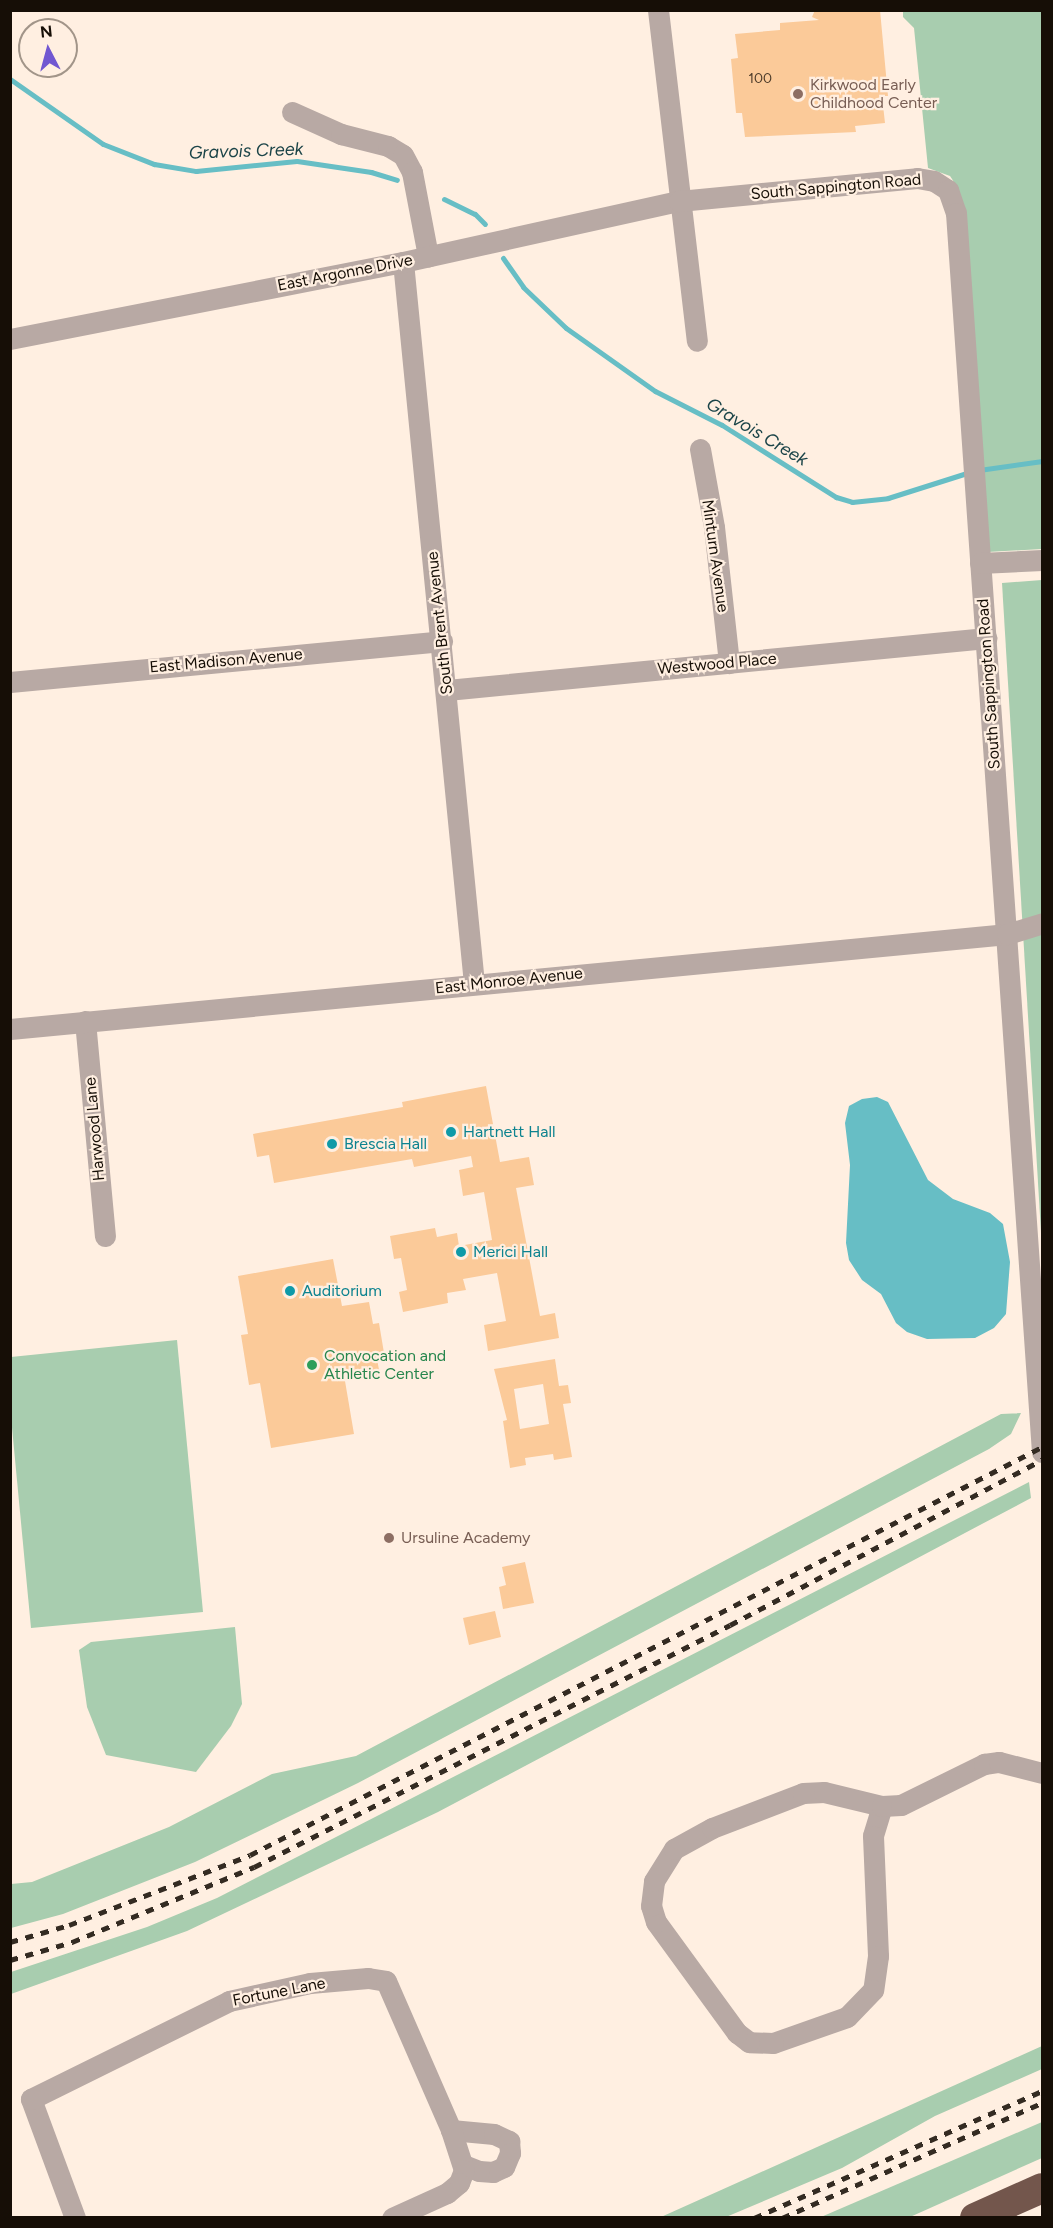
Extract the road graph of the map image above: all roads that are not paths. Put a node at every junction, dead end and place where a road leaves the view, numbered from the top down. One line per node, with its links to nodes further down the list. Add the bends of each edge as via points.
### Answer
1 (658, 10): 3 (street)
2 (292, 112): 4 (street, via 404,155 412,172)
3 (678, 201): 4 (street, East Argonne Drive); 7 (street); 10 (street, South Sappington Road, via 917,178 942,185 952,198 956,213)
4 (428, 256): 5 (street, East Argonne Drive)
5 (402, 262): 6 (street, East Argonne Drive); 12 (street, South Brent Avenue)
6 (10, 339)
7 (697, 341)
8 (700, 449): 13 (street, Minturn Avenue, via 714,527)
9 (1042, 560): 10 (street)
10 (980, 563): 11 (street, South Sappington Road)
11 (986, 638): 13 (street, Westwood Place); 17 (street, South Sappington Road)
12 (442, 641): 14 (street, East Madison Avenue); 15 (street, South Brent Avenue)
13 (729, 663): 15 (street, Westwood Place)
14 (10, 682)
15 (447, 690): 18 (street, South Brent Avenue)
16 (1042, 923): 17 (street, East Monroe Avenue)
17 (1007, 934): 18 (street, East Monroe Avenue); 21 (street, South Sappington Road)
18 (474, 984): 19 (street, East Monroe Avenue)
19 (86, 1021): 20 (street, East Monroe Avenue); 22 (street, Harwood Lane)
20 (10, 1029)
21 (1035, 1225): 23 (street, South Sappington Road)
22 (105, 1236)
23 (1042, 1452)
24 (1042, 1773): 25 (street, via 999,1762 984,1764 962,1772 925,1796)
25 (882, 1806): 25 (street, via 824,1792 803,1793 688,1839 661,1864 652,1893 656,1922 737,2033 748,2042 773,2043 847,2017 873,1990 878,1956 873,1836)
26 (21, 2100): 27 (street, Fortune Lane, via 230,2001 310,1983 368,1978 386,1981); 30 (street, Fortune Lane)
27 (451, 2130): 28 (street, Fortune Lane); 28 (street, via 494,2134 509,2141 510,2153 504,2167 494,2172)
28 (463, 2165): 31 (street, via 459,2183 447,2193)
29 (1042, 2188): 32 (highway)
30 (75, 2217)
31 (392, 2217)
32 (975, 2217)

